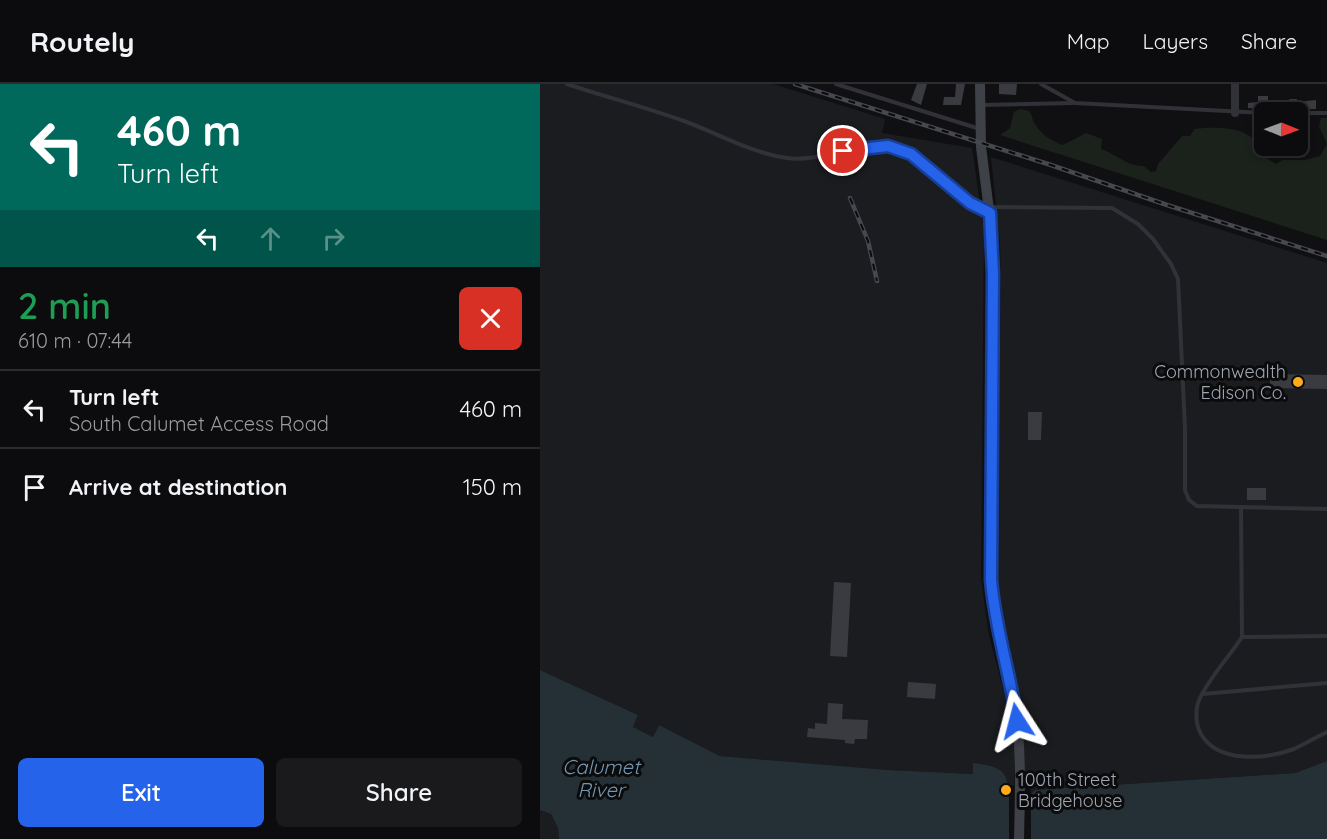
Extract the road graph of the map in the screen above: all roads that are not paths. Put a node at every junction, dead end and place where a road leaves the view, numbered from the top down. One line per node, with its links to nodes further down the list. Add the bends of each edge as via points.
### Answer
1 (567, 84): 13 (lane, via 780,156 805,158 877,146 899,149 928,166 970,203)
2 (836, 84): 12 (lane)
3 (980, 84): 7 (main road)
4 (1041, 84): 6 (lane)
5 (1235, 84): 8 (street)
6 (1075, 103): 7 (lane); 8 (lane)
7 (980, 105): 12 (main road)
8 (1235, 113): 9 (lane)
9 (1254, 113)
10 (1308, 113): 11 (lane)
11 (1327, 113)
12 (980, 129): 13 (main road)
13 (990, 210): 14 (lane, via 1112,208 1153,239 1178,279 1185,490 1197,506); 21 (main road, via 991,580 996,627 1014,699 1020,749)
14 (1241, 507): 15 (lane); 17 (lane)
15 (1327, 509)
16 (1327, 636): 17 (lane)
17 (1242, 637): 19 (lane)
18 (1327, 683): 19 (lane)
19 (1203, 694): 20 (lane, via 1196,713 1199,730 1205,742 1232,755 1278,753)
20 (1327, 732)
21 (1019, 839)

